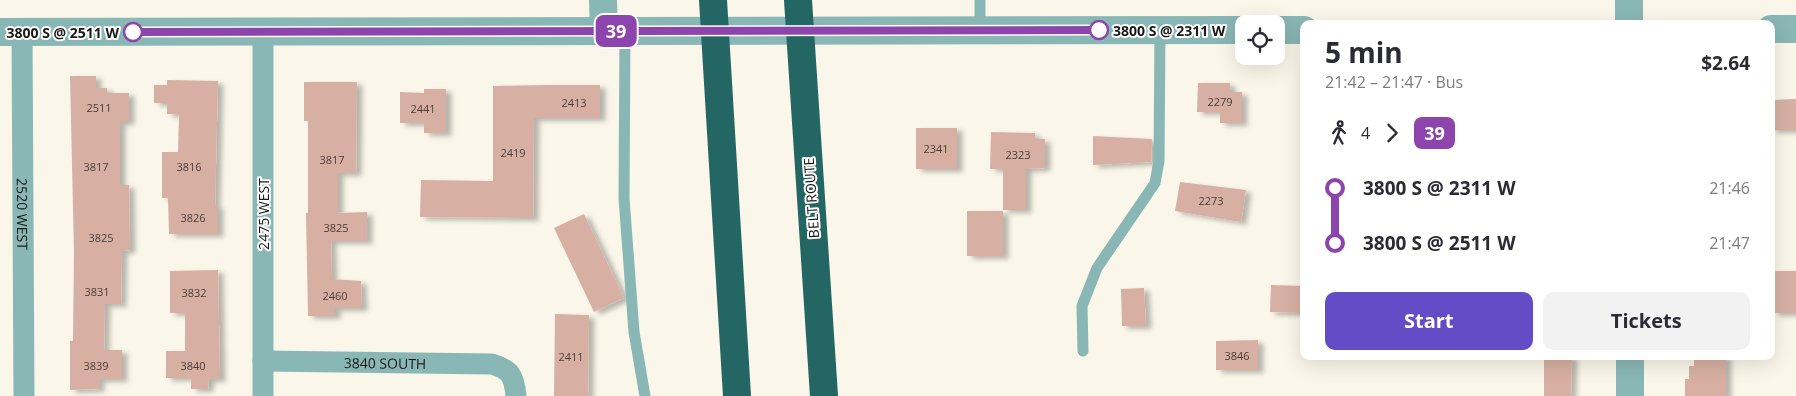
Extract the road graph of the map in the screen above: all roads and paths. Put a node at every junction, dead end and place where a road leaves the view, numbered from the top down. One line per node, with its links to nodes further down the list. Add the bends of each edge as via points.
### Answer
1 (603, 0): 15 (street)
2 (713, 0): 24 (highway)
3 (798, 0): 25 (highway, BELT ROUTE)
4 (980, 0): 7 (lane)
5 (1629, 0): 6 (street)
6 (1629, 20)
7 (980, 29): 9 (street); 15 (street)
8 (1775, 29): 13 (street)
9 (1160, 30): 10 (street); 17 (lane, via 1159,161 1155,183 1096,268 1082,306)
10 (1235, 30)
11 (1285, 30): 12 (street)
12 (1300, 30)
13 (1796, 30)
14 (263, 31): 15 (street); 16 (street); 19 (street, 2475 WEST)
15 (614, 31): 23 (lane, via 634,332)
16 (11, 32): 20 (street, 2520 WEST)
17 (1083, 351)
18 (1630, 360): 26 (street)
19 (263, 361): 21 (street, 2475 WEST); 22 (street, 3840 SOUTH, via 476,362 506,369 514,380)
20 (24, 396)
21 (263, 396)
22 (516, 396)
23 (645, 396)
24 (737, 396)
25 (824, 396)
26 (1630, 396)

